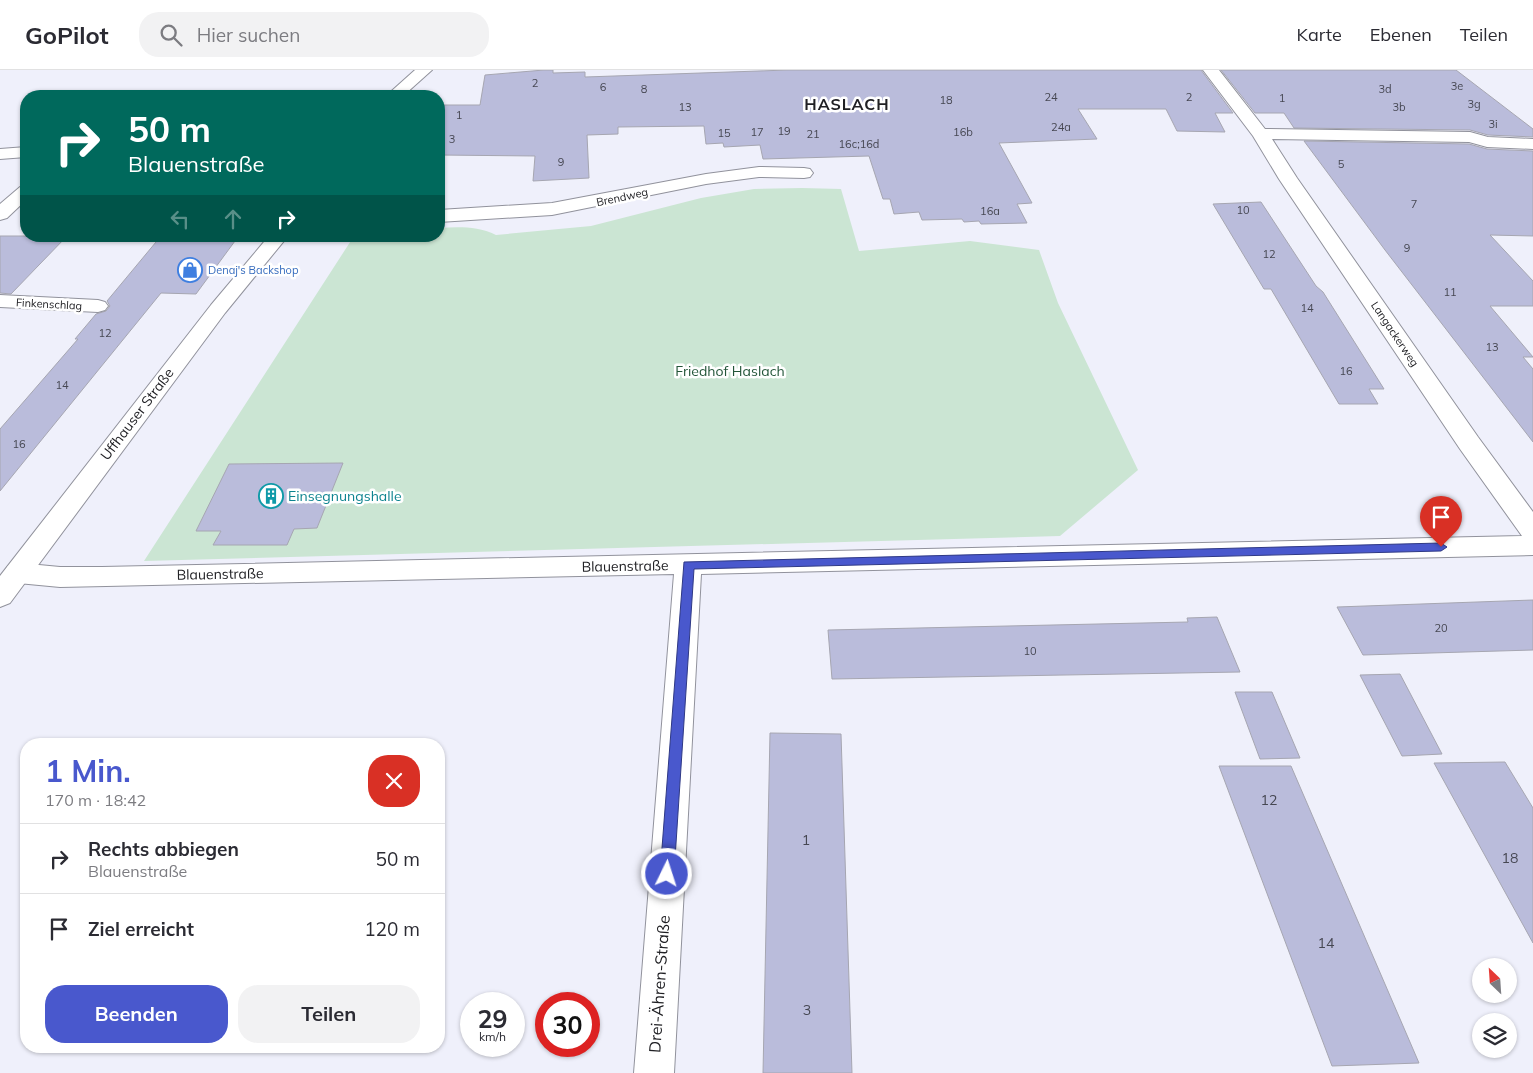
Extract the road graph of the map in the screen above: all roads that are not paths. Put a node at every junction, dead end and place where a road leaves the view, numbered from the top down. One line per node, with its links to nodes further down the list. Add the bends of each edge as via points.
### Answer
1 (424, 70): 3 (street)
2 (1211, 70): 4 (street, Langackerweg)
3 (401, 90)
4 (1260, 134): 5 (street, via 1470,137 1487,142); 15 (street, Langackerweg, via 1469,443)
5 (1533, 144)
6 (20, 152): 7 (street)
7 (0, 154)
8 (804, 173): 11 (street, Brendweg, via 759,172 552,209)
9 (20, 196): 10 (street)
10 (0, 214)
11 (445, 216)
12 (274, 242): 18 (street, Uffhauser Straße, via 218,309)
13 (0, 301): 14 (street, Finkenschlag)
14 (98, 306)
15 (1533, 531)
16 (1533, 545): 17 (street, Blauenstraße)
17 (688, 565): 18 (street, Blauenstraße, via 102,577); 20 (street, Drei-Ähren-Straße)
18 (18, 573): 19 (street, Uffhauser Straße)
19 (0, 596)
20 (654, 1073)

